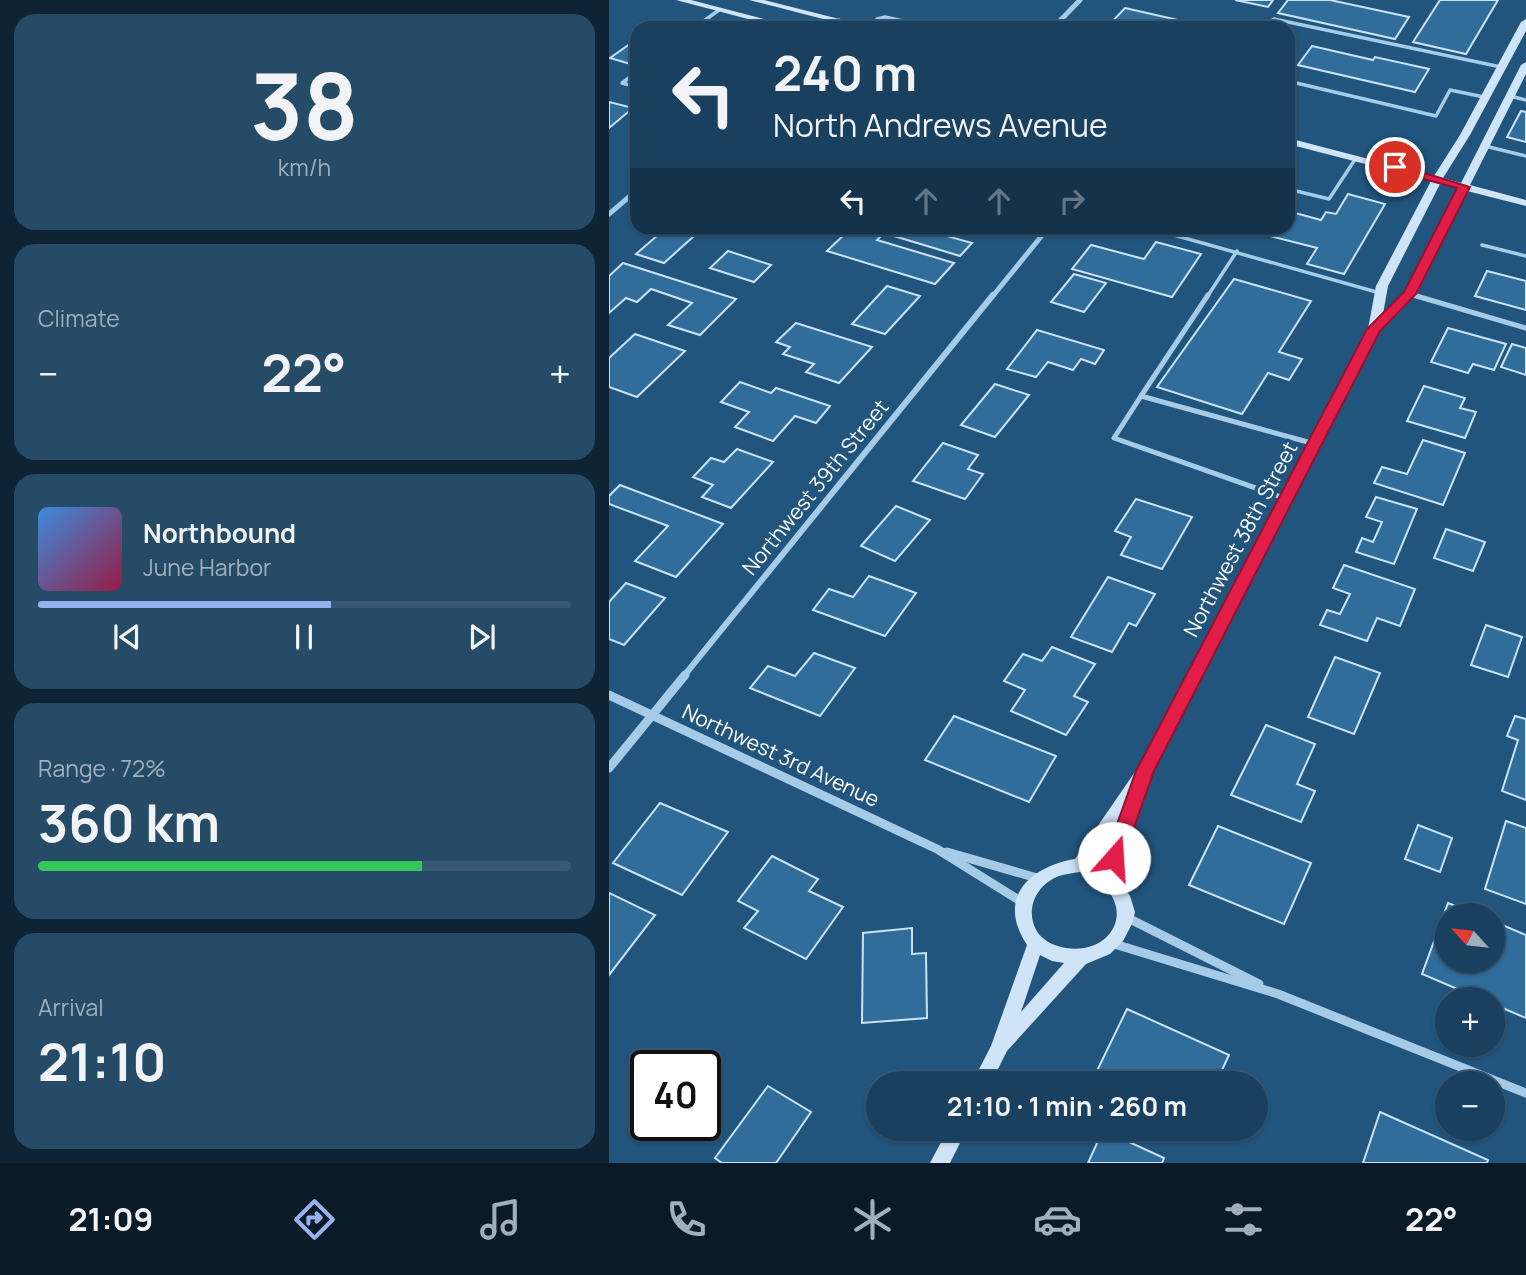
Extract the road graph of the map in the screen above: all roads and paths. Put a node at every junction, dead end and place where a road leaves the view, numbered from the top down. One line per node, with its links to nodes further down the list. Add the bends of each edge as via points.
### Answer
1 (680, 0): 4 (street)
2 (753, 0): 7 (street)
3 (1080, 0): 10 (street)
4 (719, 10): 5 (lane); 6 (street)
5 (704, 21)
6 (764, 21)
7 (839, 21)
8 (875, 21): 9 (lane, via 885,17)
9 (903, 21)
10 (1060, 21)
11 (1526, 22): 14 (street, Northwest 38th Street)
12 (1295, 23): 14 (lane)
13 (1526, 65): 18 (street, Northwest 38th Street)
14 (1501, 67): 19 (street, Northwest 38th Street)
15 (630, 77): 17 (lane, via 622,83)
16 (1295, 83): 19 (lane, via 1436,116 1450,90)
17 (630, 85)
18 (1510, 96): 20 (lane); 22 (street, Northwest 38th Street)
19 (1484, 97): 25 (street, Northwest 38th Street)
20 (1526, 100)
21 (1295, 143): 24 (street)
22 (1484, 146): 23 (lane); 26 (street, Northwest 38th Street)
23 (1526, 156)
24 (1357, 157): 25 (street); 27 (lane, via 1328,199)
25 (1437, 179): 26 (street); 36 (street, Northwest 38th Street)
26 (1464, 187): 29 (street); 37 (street, Northwest 38th Street)
27 (1295, 191)
28 (630, 196): 30 (street)
29 (1526, 202)
30 (609, 214)
31 (1042, 235): 44 (street, Northwest 39th Street)
32 (1177, 235): 34 (lane)
33 (1482, 245): 35 (lane)
34 (1237, 250): 36 (lane); 40 (lane)
35 (1526, 256)
36 (1380, 293): 39 (street, Northwest 38th Street)
37 (1409, 294): 38 (lane); 39 (street, Northwest 38th Street)
38 (1526, 328)
39 (1374, 329): 41 (street, Northwest 38th Street)
40 (1141, 396): 41 (lane); 42 (lane, via 1114,438)
41 (1315, 444): 42 (street, Northwest 38th Street)
42 (1287, 499): 46 (street, Northwest 38th Street)
43 (609, 695): 44 (street, Northwest 3rd Avenue)
44 (654, 714): 45 (street, Northwest 39th Street); 47 (street, Northwest 3rd Avenue)
45 (609, 768)
46 (1145, 771): 48 (street, Northwest 38th Street); 49 (street, Northwest 38th Street)
47 (937, 849): 50 (street, Northwest 3rd Avenue); 51 (street, Northwest 3rd Avenue)
48 (1080, 865): 49 (street); 50 (street, via 1064,866)
49 (1108, 877): 52 (street, via 1122,895)
50 (1037, 878): 51 (street)
51 (1023, 902): 53 (street, via 1022,917)
52 (1125, 917): 54 (street); 56 (street)
53 (1036, 943): 55 (street, via 1064,957); 57 (street)
54 (1111, 943): 55 (street); 56 (street)
55 (1081, 957): 57 (street)
56 (1278, 994): 59 (street)
57 (999, 1050): 58 (street)
58 (988, 1071)
59 (1526, 1093)
60 (952, 1141): 61 (street)
61 (940, 1163)

